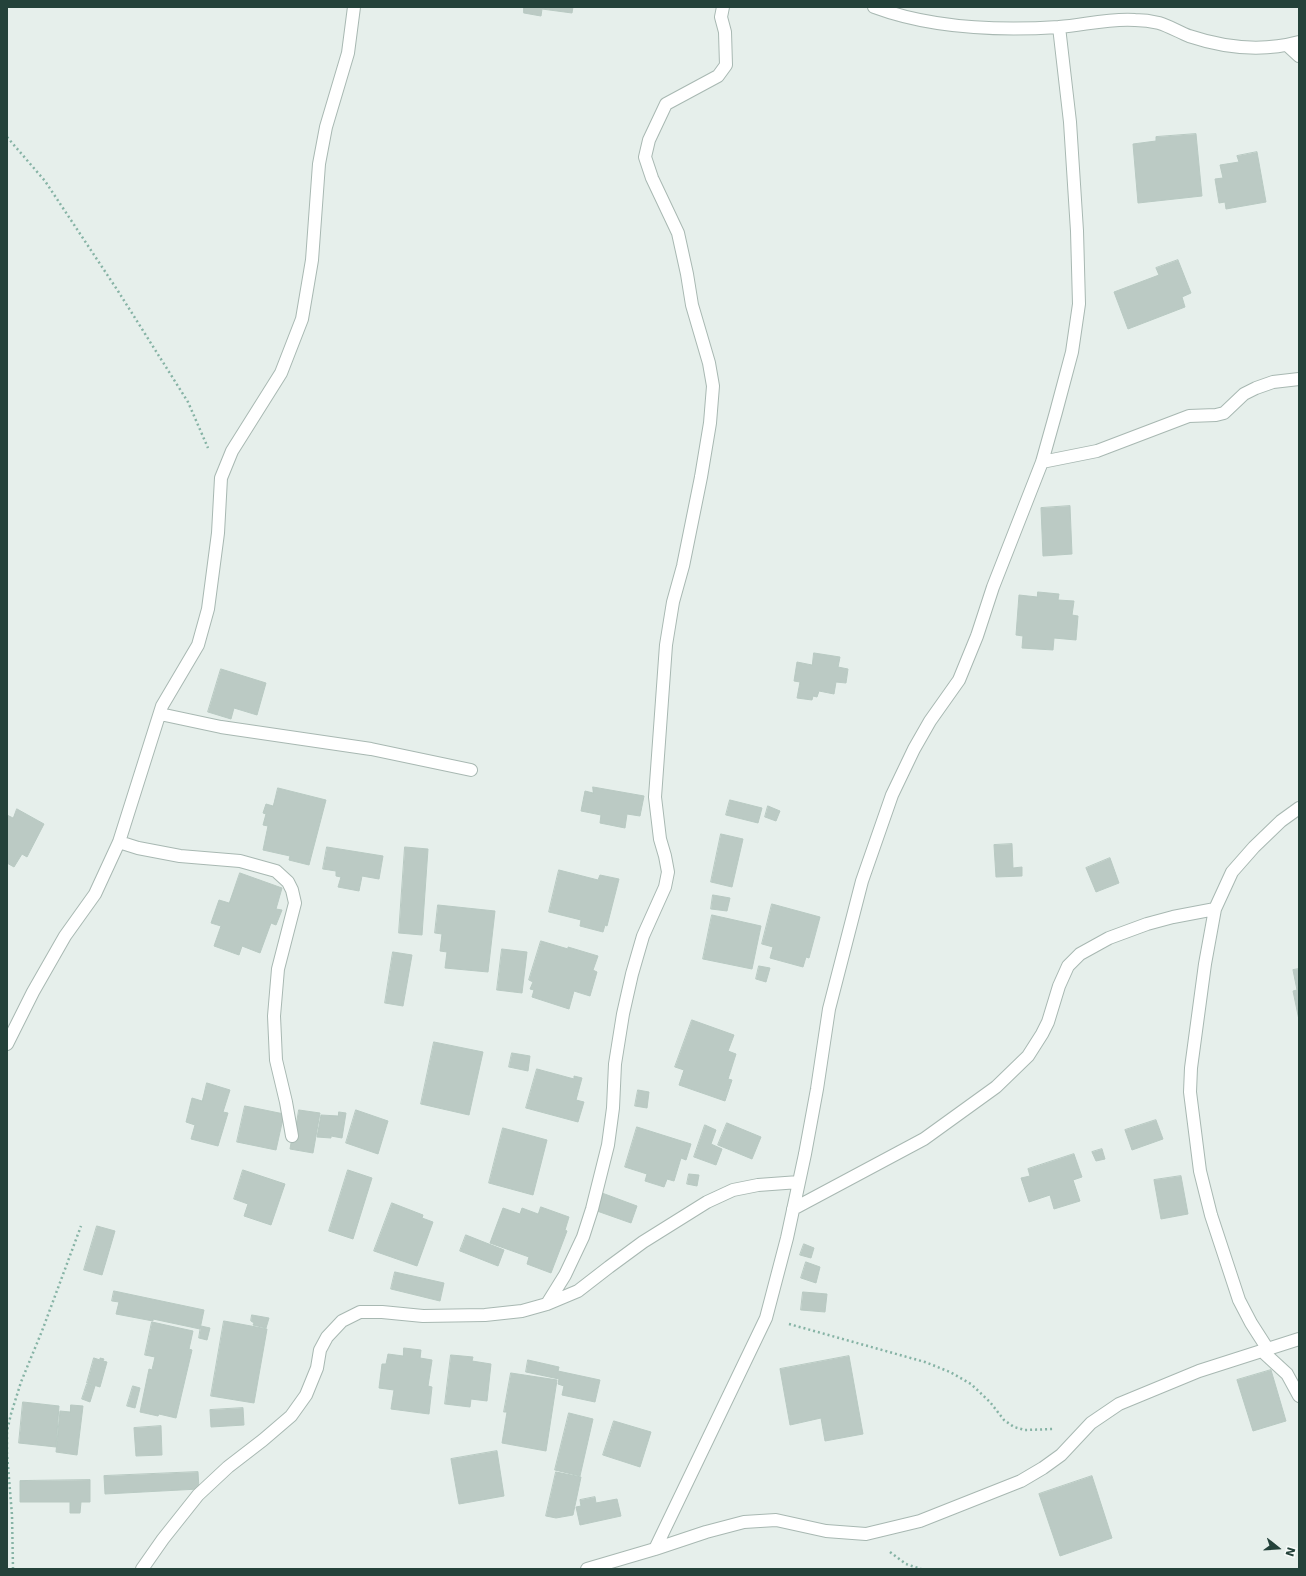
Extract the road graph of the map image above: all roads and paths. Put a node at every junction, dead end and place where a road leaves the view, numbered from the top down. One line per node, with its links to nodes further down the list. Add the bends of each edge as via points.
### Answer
1 (354, 7): 10 (street, via 348,53 326,127 319,164 312,260 302,319 281,373 232,451)
2 (723, 7): 21 (street, via 721,17 725,32 726,65 718,76 666,104 649,140 645,157 678,233 692,305 713,386 701,477 666,645 656,797 660,839 668,872 665,887 643,936 632,974 615,1064 608,1145 592,1209 583,1237 565,1275)
3 (874, 7): 4 (street, via 921,20 957,26 998,29)
4 (1058, 27): 5 (street, via 1133,20 1158,22 1218,45 1253,48); 9 (street, via 1070,122 1080,304 1072,352)
5 (1293, 44): 6 (street)
6 (1299, 56)
7 (7, 137): 10 (path, via 45,181 188,402)
8 (1299, 380): 9 (street, via 1273,382 1256,388 1244,394 1224,413 1189,416 1097,452)
9 (1042, 462): 18 (street, via 992,587 977,636 958,680 930,721 892,795 862,881 829,1009)
10 (221, 478): 11 (street, via 218,533 208,609 198,645 162,706)
11 (160, 714): 12 (street, via 221,728 371,749); 14 (street)
12 (470, 770)
13 (1299, 808): 15 (street, via 1281,821 1232,872)
14 (119, 842): 16 (street, via 95,894 65,936); 17 (street, via 180,856 240,861 276,871 288,882 295,903 278,969 274,1016 276,1060)
15 (1215, 909): 19 (street, via 1147,924 1109,938 1080,954 1068,966 1042,1034 1028,1056 996,1087 924,1139); 24 (street, via 1205,964 1190,1092 1200,1170 1211,1215 1239,1300)
16 (7, 1044)
17 (292, 1136)
18 (799, 1182): 19 (street); 21 (street, via 733,1190 707,1202 643,1242 578,1291)
19 (793, 1209): 22 (street)
20 (81, 1226): 27 (path, via 11,1414 7,1431 10,1479)
21 (547, 1304): 30 (street, via 522,1311 485,1315 423,1316 360,1312 342,1321 327,1337 320,1350 317,1368 306,1395 291,1416 198,1495)
22 (766, 1318): 26 (path, via 926,1362 950,1372 970,1384 1014,1427 1025,1430 1050,1429); 28 (street)
23 (1299, 1339): 24 (street)
24 (1265, 1349): 25 (street, via 1286,1374); 26 (street, via 1199,1371 1119,1404)
25 (1299, 1396)
26 (1091, 1423): 28 (street, via 1060,1455 1032,1474 920,1521 866,1534 826,1531 776,1520 744,1522)
27 (8, 1485): 29 (path, via 12,1515)
28 (655, 1549): 31 (street)
29 (13, 1569)
30 (142, 1569)
31 (587, 1569)

